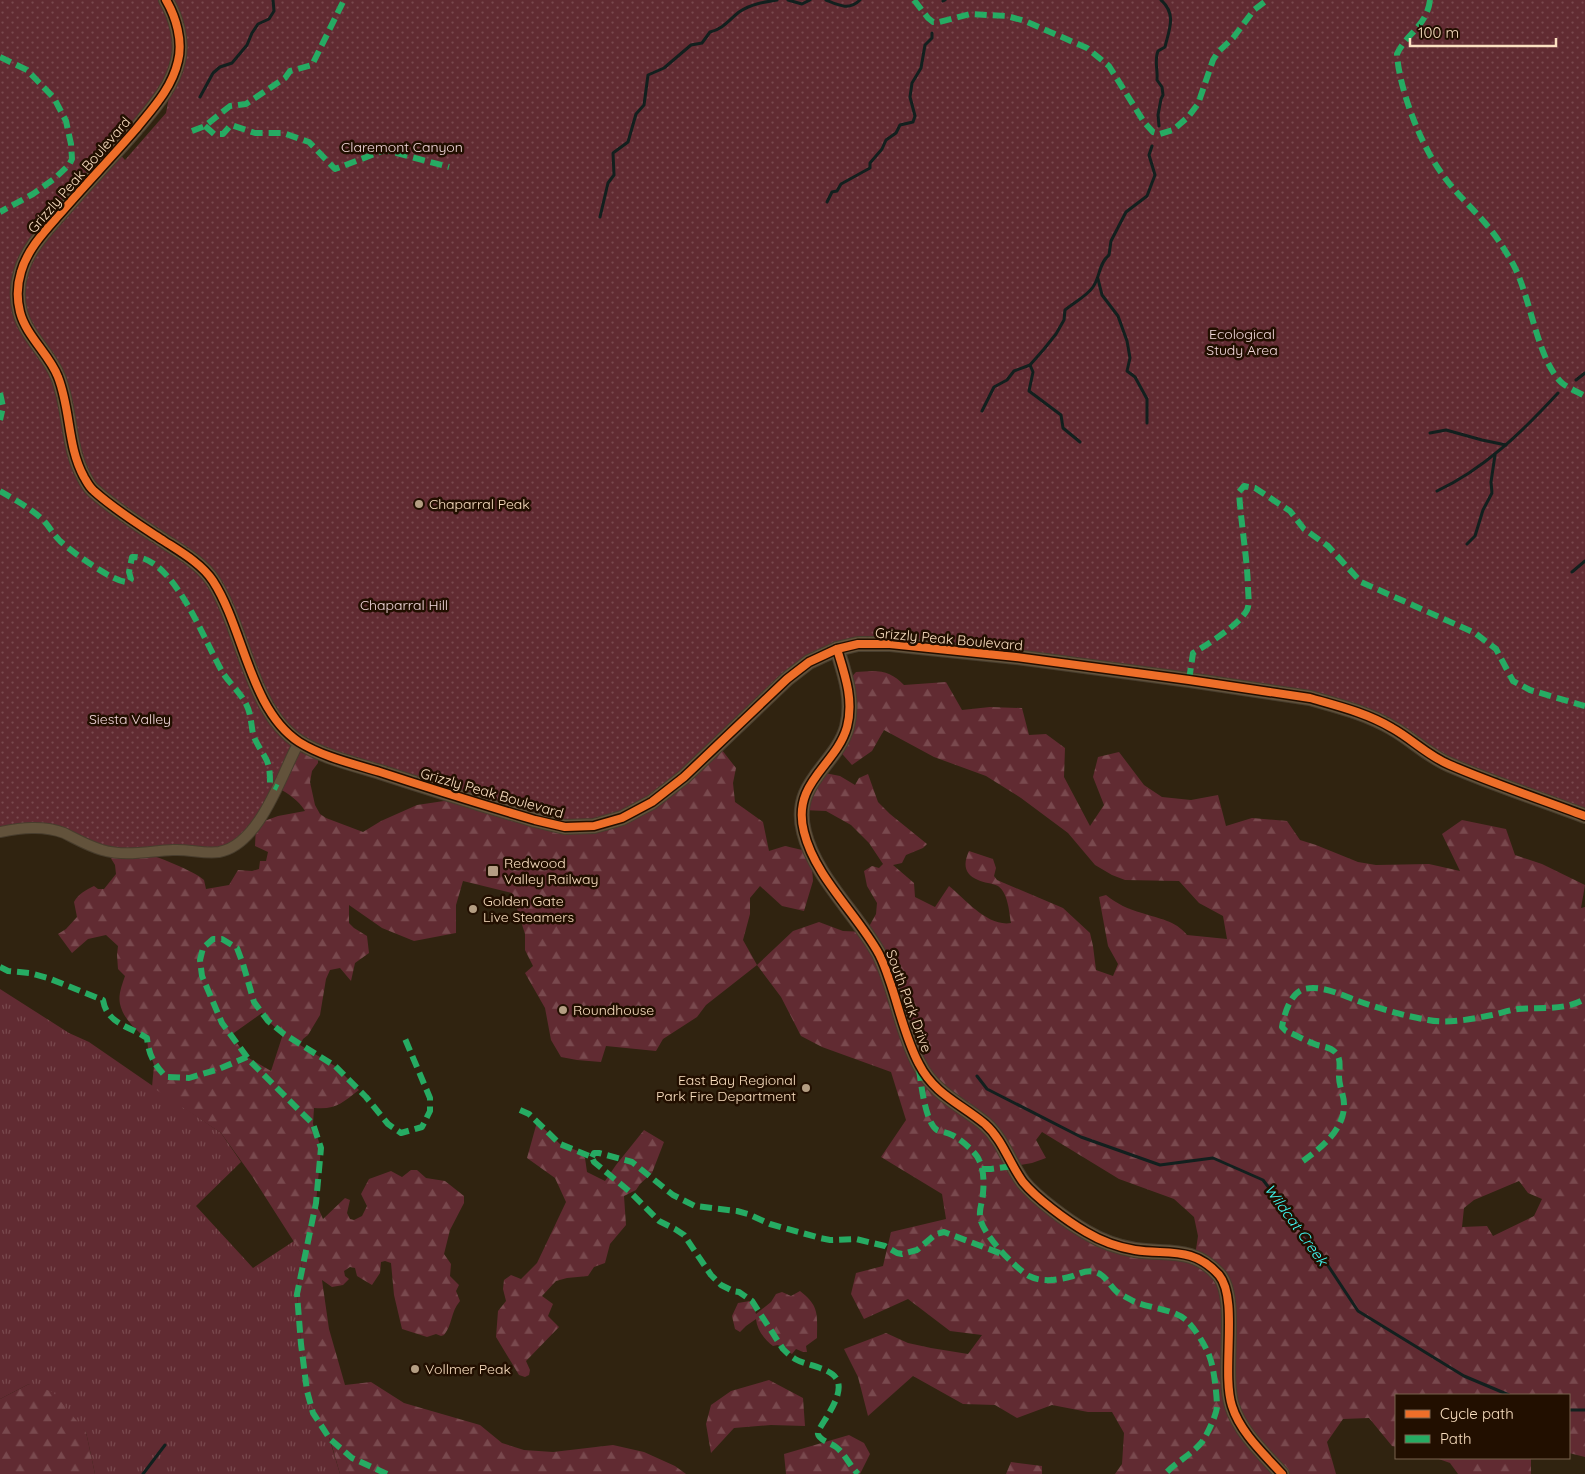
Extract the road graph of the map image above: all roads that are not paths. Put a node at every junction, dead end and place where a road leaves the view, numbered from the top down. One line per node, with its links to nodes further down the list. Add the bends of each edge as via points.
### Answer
1 (166, 0): 3 (street, Grizzly Peak Boulevard, via 176,19 179,38 179,59 172,80 158,103 42,233 20,272 21,314 58,375 78,464 91,489 192,560 212,578 226,603 258,689 276,721)
2 (837, 649): 3 (street, Grizzly Peak Boulevard, via 809,662 787,679 684,777 652,802 622,818 594,826 565,827 535,820 334,758); 4 (street, Grizzly Peak Boulevard, via 858,644 890,644 1016,657 1310,698 1366,715 1450,766); 6 (street, South Park Drive, via 847,682 850,708 846,729 806,790 803,830 827,879 881,957 919,1065 944,1096 986,1125 1036,1196 1085,1231 1111,1244 1137,1250 1174,1251 1195,1256 1213,1269 1224,1282 1228,1304 1228,1386 1232,1407 1240,1424)
3 (299, 742): 5 (street, via 278,788 256,824 246,837 220,852 175,849 120,854 96,849 62,832 43,828)
4 (1585, 816)
5 (0, 832)
6 (1282, 1474)

